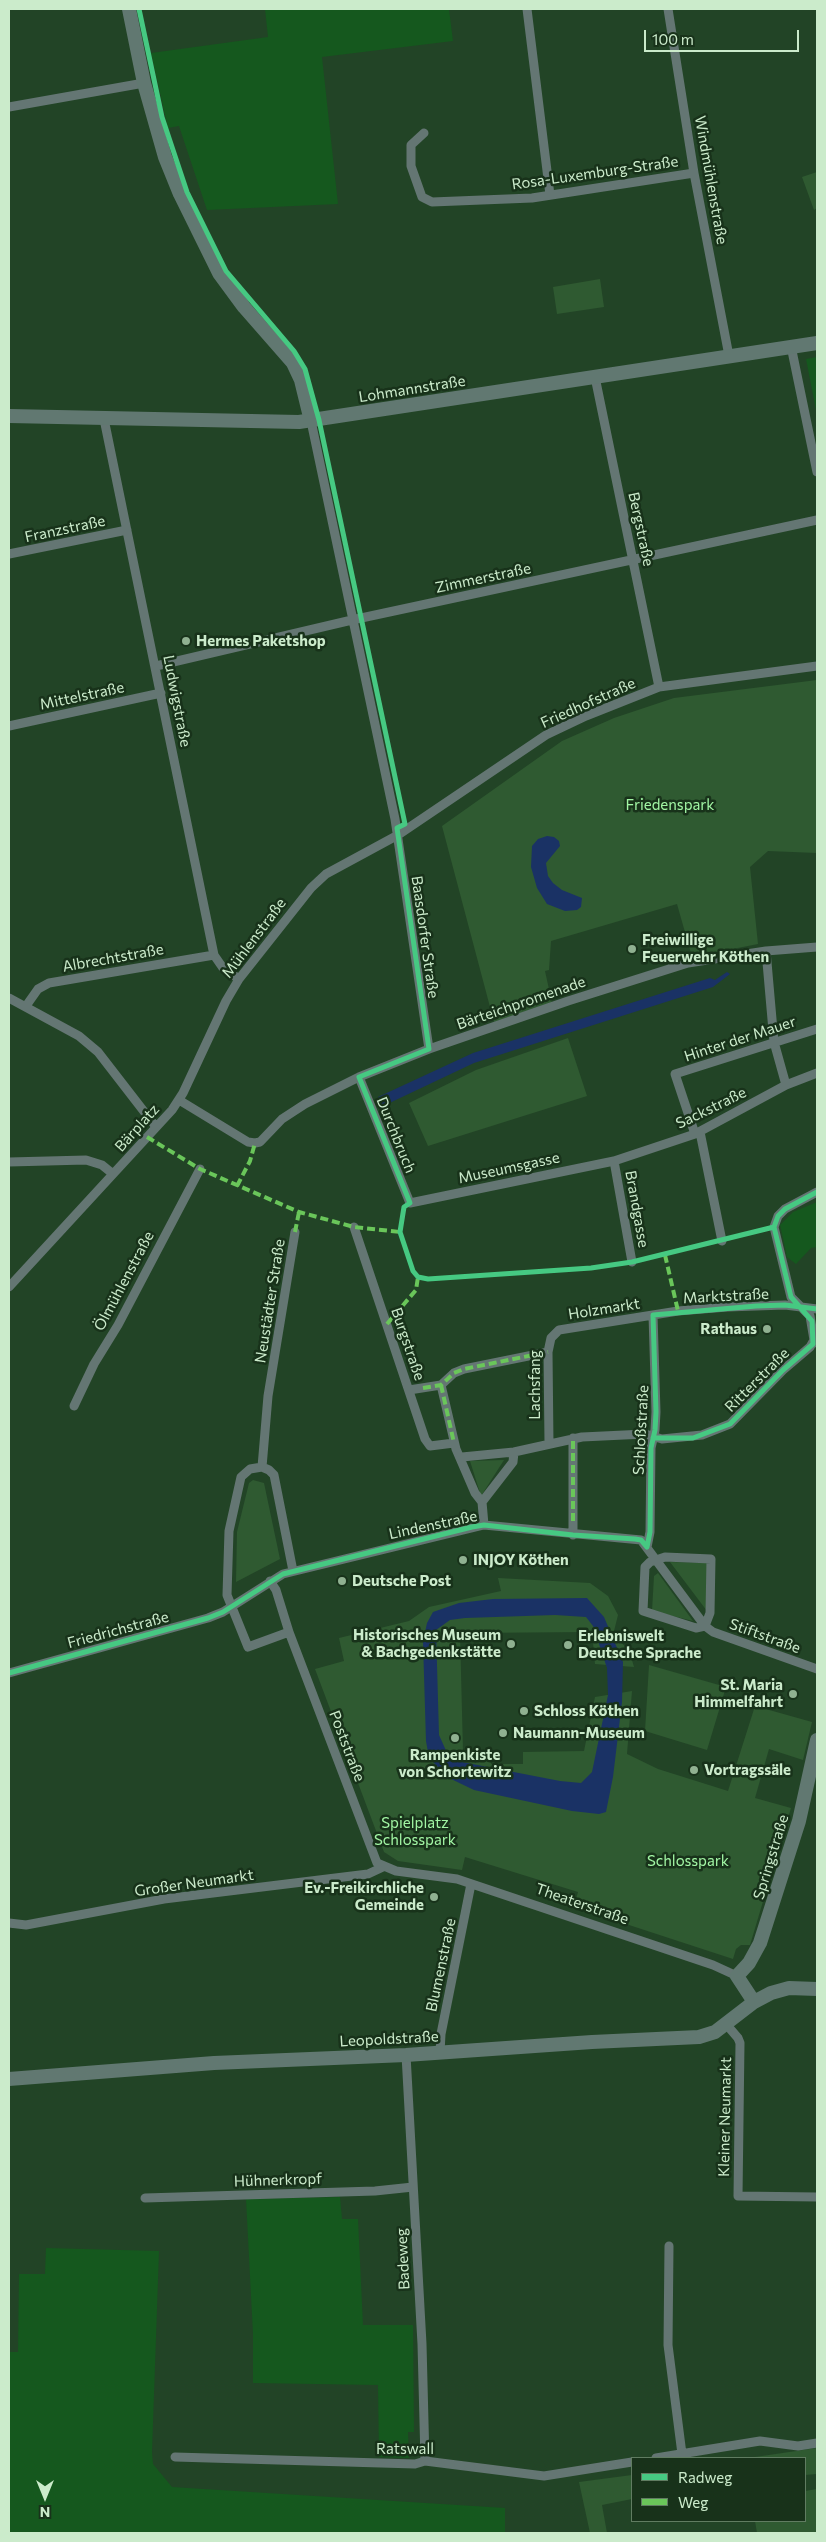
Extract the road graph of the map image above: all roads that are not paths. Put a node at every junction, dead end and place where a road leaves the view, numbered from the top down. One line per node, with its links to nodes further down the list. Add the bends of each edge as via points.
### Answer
1 (129, 9): 4 (main road)
2 (527, 9): 8 (street)
3 (668, 9): 7 (street, Windmühlenstraße)
4 (144, 83): 5 (street); 15 (main road, via 165,157 210,257 244,307 293,363 301,380)
5 (9, 107)
6 (424, 133): 8 (street, Rosa-Luxemburg-Straße, via 411,145 411,166 422,197 432,202)
7 (694, 173): 8 (street, Rosa-Luxemburg-Straße); 11 (street, Windmühlenstraße)
8 (550, 195)
9 (817, 343): 10 (main road, Lohmannstraße)
10 (791, 346): 11 (main road, Lohmannstraße); 16 (street)
11 (729, 356): 12 (main road, Lohmannstraße)
12 (595, 377): 15 (main road, Lohmannstraße); 20 (street, Bergstraße)
13 (9, 416): 14 (main road, Lohmannstraße)
14 (104, 419): 15 (main road, Lohmannstraße); 18 (street, Ludwigstraße)
15 (311, 421): 21 (street, Baasdorfer Straße)
16 (817, 472)
17 (817, 520): 20 (street, Zimmerstraße)
18 (127, 530): 19 (street, Franzstraße); 22 (street, Ludwigstraße)
19 (9, 554)
20 (634, 560): 21 (street, Zimmerstraße); 24 (street, Bergstraße)
21 (352, 620): 22 (street, Zimmerstraße); 27 (street, Baasdorfer Straße)
22 (156, 666): 25 (street, Ludwigstraße)
23 (817, 666): 24 (street, Friedhofstraße)
24 (659, 687): 27 (street, Friedhofstraße, via 546,735)
25 (161, 693): 26 (street, Mittelstraße); 30 (street, Ludwigstraße)
26 (9, 726)
27 (398, 835): 31 (street, Mühlenstraße, via 326,874 311,888); 36 (street, Baasdorfer Straße)
28 (817, 947): 29 (street, Bärteichpromenade)
29 (766, 951): 35 (street); 36 (street, Bärteichpromenade, via 688,963)
30 (214, 955): 31 (street, via 223,968); 33 (street, Albrechtstraße, via 49,982 38,989)
31 (239, 979): 40 (street, Mühlenstraße)
32 (9, 998): 33 (street)
33 (26, 1006): 41 (street, via 79,1036 98,1052)
34 (817, 1029): 35 (street, Hinter der Mauer)
35 (774, 1042): 39 (street); 42 (street, Hinter der Mauer, via 676,1074)
36 (429, 1049): 38 (street, Bärteichpromenade)
37 (817, 1073): 39 (street, Sackstraße)
38 (359, 1076): 40 (street, Bärteichpromenade, via 305,1104 255,1143 248,1142); 48 (street, Durchbruch)
39 (786, 1085): 42 (street, Sackstraße)
40 (179, 1100): 41 (street, Bärplatz)
41 (156, 1127): 46 (street, Bärplatz)
42 (698, 1133): 43 (street, Sackstraße); 51 (street)
43 (614, 1161): 48 (street, Museumsgasse); 52 (street, Brandgasse)
44 (9, 1162): 46 (street, via 86,1160 102,1165)
45 (200, 1169): 62 (street, Ölmühlenstraße)
46 (113, 1174): 53 (street, Bärplatz)
47 (817, 1192): 54 (street, via 785,1209 774,1227 791,1297)
48 (410, 1203)
49 (354, 1227): 61 (street, Burgstraße)
50 (295, 1232): 69 (street, Neustädter Straße, via 272,1374)
51 (722, 1241)
52 (632, 1262)
53 (9, 1287)
54 (800, 1308): 55 (street, Marktstraße); 56 (street, Marktstraße, via 785,1305 727,1307); 58 (street, via 810,1316)
55 (817, 1309)
56 (653, 1315): 57 (street, Holzmarkt); 64 (street, Schloßstraße, via 657,1380)
57 (559, 1330): 59 (street, Lachsfang, via 551,1338)
58 (816, 1341): 64 (street, Ritterstraße, via 730,1424 693,1438)
59 (548, 1352): 60 (street, via 464,1368); 66 (street, Lachsfang)
60 (441, 1385): 61 (street); 65 (street)
61 (409, 1390): 65 (street, Burgstraße, via 427,1444 435,1447)
62 (74, 1406)
63 (573, 1438): 64 (street, Ritterstraße, via 645,1434); 66 (street, Ritterstraße); 72 (street)
64 (654, 1438): 73 (street, Schloßstraße)
65 (454, 1443): 68 (street)
66 (549, 1444): 67 (street, Ritterstraße)
67 (514, 1452): 68 (street, Ritterstraße); 70 (street, via 513,1462)
68 (462, 1457): 70 (street, via 475,1493)
69 (262, 1468): 75 (street, via 269,1470 277,1482); 77 (street, via 250,1469 240,1477 227,1554 226,1592)
70 (482, 1502): 71 (street)
71 (484, 1525): 72 (street, Lindenstraße); 75 (street, Lindenstraße)
72 (573, 1535): 73 (street, Lindenstraße, via 635,1539)
73 (647, 1547): 74 (street)
74 (657, 1559): 78 (street); 78 (street, via 711,1558 710,1613); 78 (street, via 646,1567 643,1611 696,1628)
75 (292, 1571): 76 (street, Lindenstraße)
76 (270, 1581): 77 (street, Lindenstraße); 79 (street, Poststraße)
77 (232, 1606): 79 (street, via 248,1647); 81 (street, Friedrichstraße, via 208,1618)
78 (706, 1626): 80 (street, Stiftstraße, via 712,1632)
79 (289, 1632): 84 (street, Poststraße, via 372,1855)
80 (817, 1669)
81 (9, 1673)
82 (817, 1740): 83 (main road, Springstraße)
83 (812, 1791): 87 (main road, Springstraße, via 760,1943)
84 (383, 1868): 85 (street, Theaterstraße, via 446,1876); 86 (street, Großer Neumarkt, via 368,1874 164,1899 26,1925)
85 (471, 1884): 87 (street, Theaterstraße, via 720,1967); 91 (street, Blumenstraße)
86 (9, 1923)
87 (737, 1976): 89 (main road)
88 (817, 1989): 89 (main road, Leopoldstraße, via 779,1990)
89 (757, 2000): 90 (main road, Leopoldstraße)
90 (726, 2024): 91 (main road, Leopoldstraße, via 700,2037); 95 (street, Kleiner Neumarkt, via 740,2044 738,2196)
91 (440, 2053): 92 (main road, Leopoldstraße)
92 (406, 2055): 93 (main road, Leopoldstraße, via 214,2063); 94 (street, Badeweg)
93 (9, 2079)
94 (413, 2187): 96 (street, Hühnerkropf); 102 (street, Badeweg)
95 (817, 2197)
96 (145, 2198)
97 (670, 2246): 99 (street, via 668,2345)
98 (817, 2443): 99 (street, via 798,2446 760,2441)
99 (682, 2454): 101 (street)
100 (175, 2457): 102 (street, Ratswall, via 415,2464)
101 (662, 2457)
102 (425, 2461): 103 (street, Ratswall, via 544,2476)
103 (631, 2462)

